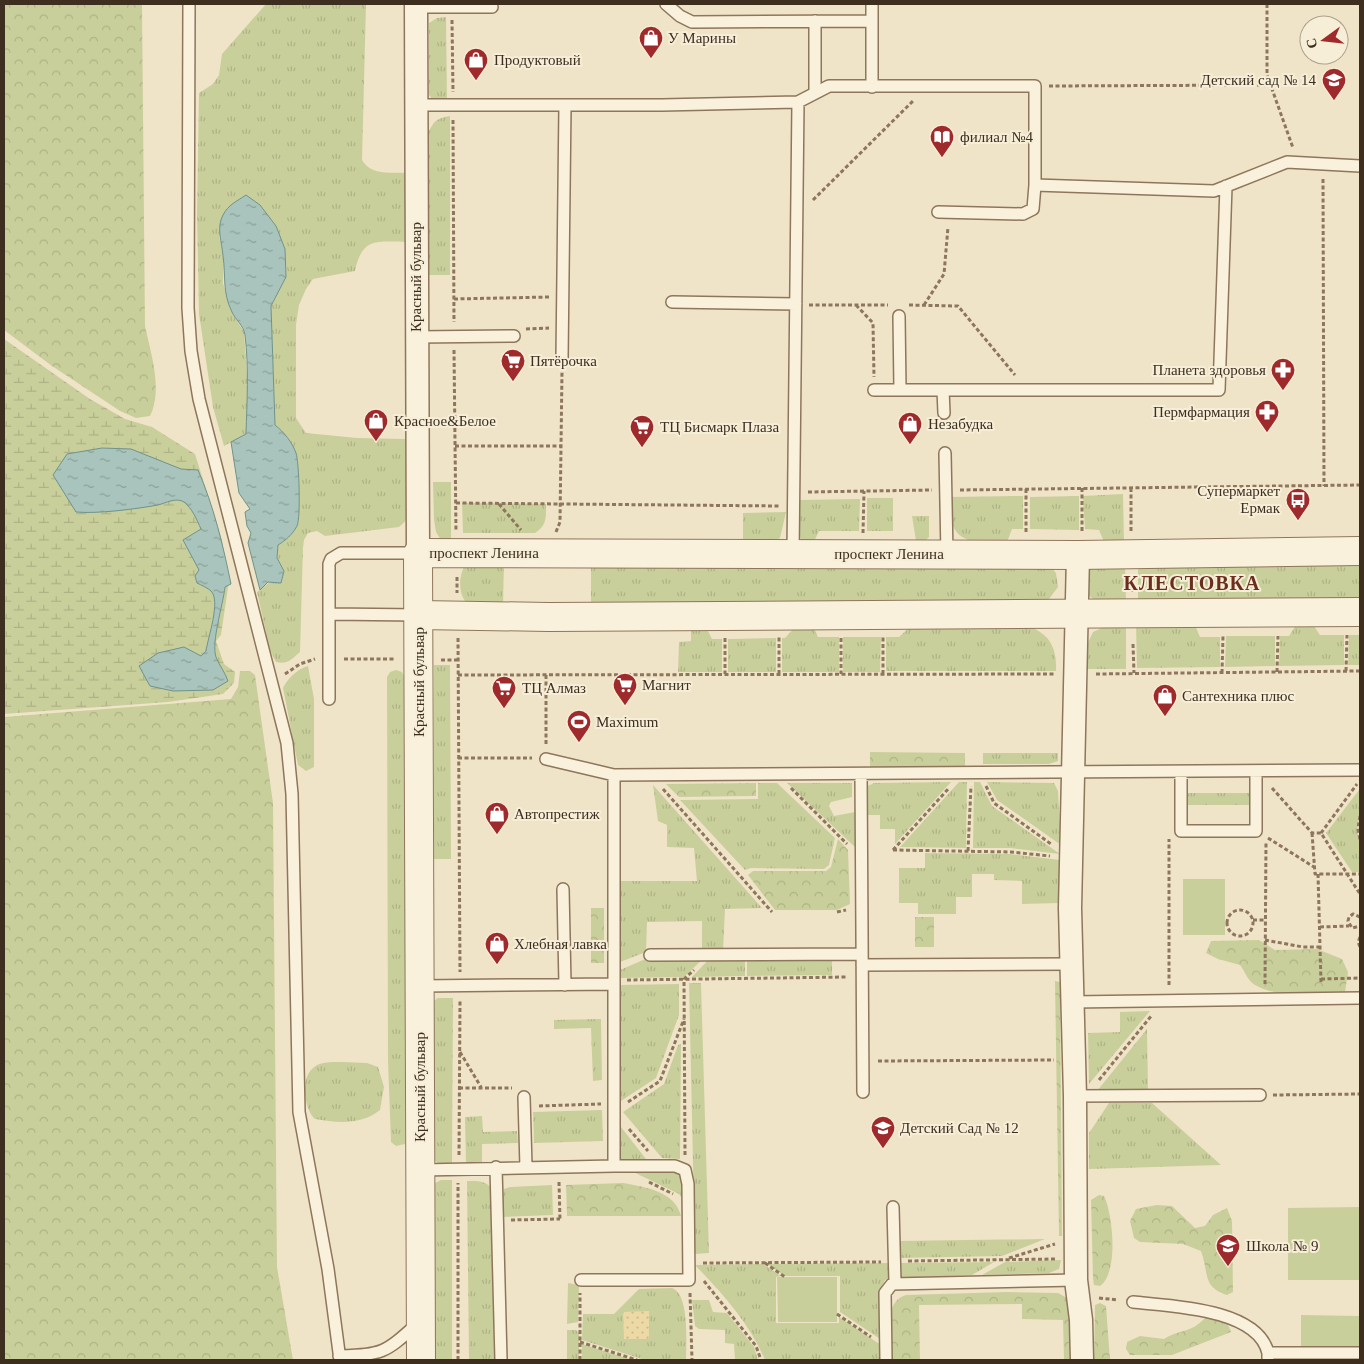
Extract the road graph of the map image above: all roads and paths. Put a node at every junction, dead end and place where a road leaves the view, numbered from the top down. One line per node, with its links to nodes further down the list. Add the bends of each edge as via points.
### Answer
1 (189, 4): 100 (lane, via 187,234 190,351 199,399)
2 (666, 4): 8 (lane, via 692,22)
3 (872, 4): 9 (lane)
4 (1266, 4): 10 (path, via 1267,75)
5 (416, 6): 6 (lane); 16 (street, Красный бульвар)
6 (452, 7): 7 (lane); 18 (path)
7 (492, 7)
8 (815, 21): 9 (lane); 14 (lane)
9 (872, 21): 12 (lane)
10 (1271, 85): 11 (path); 19 (path)
11 (1035, 86): 13 (lane); 22 (lane)
12 (872, 87): 13 (lane); 14 (lane, via 829,86)
13 (928, 87): 25 (path)
14 (815, 93): 15 (lane)
15 (798, 102): 17 (lane); 25 (lane)
16 (416, 105): 18 (lane); 36 (street, Красный бульвар)
17 (565, 105): 18 (lane); 26 (lane)
18 (453, 106): 27 (path)
19 (1298, 163): 20 (lane); 23 (lane, via 1287,162)
20 (1323, 164): 21 (lane); 48 (path)
21 (1360, 166)
22 (1035, 185): 23 (lane, via 1214,191); 24 (lane, via 1034,209 1023,214)
23 (1226, 186): 42 (lane, via 1219,390)
24 (944, 212): 32 (path, via 944,274)
25 (796, 217): 29 (lane)
26 (562, 297): 27 (path); 34 (lane)
27 (454, 299): 37 (path)
28 (672, 302): 29 (lane)
29 (796, 304): 30 (path); 54 (lane)
30 (855, 305): 31 (path); 39 (path, via 873,322)
31 (894, 305)
32 (923, 305): 33 (path); 42 (path, via 958,306)
33 (902, 311): 40 (lane)
34 (562, 328): 35 (path, via 513,329); 38 (lane)
35 (514, 336): 37 (lane)
36 (416, 337): 37 (lane); 66 (street, Красный бульвар)
37 (454, 337): 44 (path)
38 (562, 358): 45 (path)
39 (874, 390): 40 (lane)
40 (900, 390): 41 (lane)
41 (943, 390): 42 (lane); 43 (lane)
42 (1027, 390)
43 (944, 413)
44 (455, 446): 45 (path); 55 (path)
45 (560, 446): 57 (path)
46 (944, 453): 52 (lane)
47 (1360, 485): 48 (path)
48 (1324, 486): 50 (path)
49 (1082, 488): 50 (path); 51 (path); 64 (path)
50 (1131, 488): 63 (path)
51 (1026, 489): 52 (path); 59 (path)
52 (946, 490): 53 (path); 68 (lane)
53 (864, 491): 54 (path); 61 (path)
54 (795, 492): 58 (lane)
55 (456, 503): 56 (path); 62 (path)
56 (498, 504): 57 (path); 60 (path)
57 (560, 504): 58 (path)
58 (794, 506): 67 (lane)
59 (1026, 532)
60 (524, 533)
61 (864, 533)
62 (456, 539)
63 (1132, 541)
64 (1080, 543): 65 (street, проспект Ленина); 68 (street, проспект Ленина); 74 (street)
65 (1360, 552)
66 (418, 553): 67 (street, проспект Ленина); 73 (lane, via 336,555 329,564); 75 (street, Красный бульвар)
67 (793, 554): 68 (street, проспект Ленина)
68 (947, 554)
69 (457, 571): 71 (path)
70 (1132, 576): 72 (path)
71 (457, 596)
72 (1133, 600)
73 (329, 614): 75 (lane); 84 (lane)
74 (1077, 614): 75 (street); 76 (street); 98 (street)
75 (419, 615): 151 (street, Красный бульвар)
76 (1354, 623): 88 (path)
77 (1278, 635): 91 (path)
78 (840, 636): 96 (path)
79 (883, 636): 97 (path)
80 (1223, 636): 90 (path)
81 (779, 637): 95 (path)
82 (725, 638): 94 (path)
83 (1133, 644): 92 (path)
84 (329, 658): 85 (path); 100 (path, via 316,658); 101 (lane)
85 (400, 660)
86 (432, 660): 87 (path)
87 (458, 660)
88 (1346, 671): 89 (path); 91 (path)
89 (1360, 671)
90 (1222, 672): 91 (path); 92 (path)
91 (1277, 672)
92 (1134, 673): 98 (path)
93 (546, 674): 94 (path); 99 (path); 103 (path)
94 (725, 674): 95 (path)
95 (779, 674): 96 (path)
96 (841, 674): 97 (path)
97 (882, 674): 98 (path)
98 (1076, 674): 108 (street)
99 (458, 675)
100 (271, 679): 197 (lane, via 287,743 292,794 299,1112 328,1269)
101 (329, 699)
102 (458, 758): 103 (path)
103 (546, 759): 111 (lane)
104 (1360, 770): 105 (lane)
105 (1256, 771): 106 (lane); 115 (lane); 117 (path)
106 (1181, 772): 108 (lane); 115 (lane, via 1181,831)
107 (971, 773): 108 (lane); 110 (lane); 121 (path); 121 (path, via 894,850); 123 (path, via 994,803)
108 (1074, 773): 123 (street)
109 (776, 774): 110 (lane); 112 (lane); 122 (path)
110 (861, 774): 122 (lane)
111 (614, 775): 112 (lane); 149 (lane)
112 (651, 775): 130 (path)
113 (1360, 780): 118 (path)
114 (1360, 816): 120 (path)
115 (1256, 831): 119 (path)
116 (1169, 832): 155 (path)
117 (1312, 833): 118 (path); 124 (path)
118 (1321, 833): 126 (path)
119 (1266, 838): 124 (path); 133 (path)
120 (1360, 840)
121 (968, 851): 123 (path)
122 (862, 858): 143 (lane)
123 (1072, 859): 144 (street)
124 (1314, 867): 125 (path, via 1315,874)
125 (1318, 874): 126 (path); 135 (path)
126 (1347, 874): 127 (path); 129 (path)
127 (1360, 874)
128 (563, 890): 150 (lane)
129 (1360, 894)
130 (772, 912)
131 (1360, 917): 134 (path, via 1356,914 1349,917)
132 (1253, 920): 132 (path, via 1249,913 1241,910 1230,914 1227,922 1233,934 1242,936 1252,929); 133 (path)
133 (1265, 920): 139 (path)
134 (1349, 926): 135 (path); 136 (path)
135 (1320, 927): 140 (path)
136 (1359, 927): 137 (path)
137 (1360, 932)
138 (1360, 937): 141 (path)
139 (1265, 940): 140 (path); 154 (path)
140 (1320, 947): 148 (path)
141 (1360, 947)
142 (650, 956): 143 (lane)
143 (862, 960): 144 (lane); 145 (lane)
144 (1071, 964): 156 (street)
145 (862, 977): 147 (path); 160 (lane)
146 (1360, 978): 148 (path)
147 (684, 979): 149 (path); 157 (path)
148 (1321, 979): 153 (path)
149 (614, 982): 150 (lane); 168 (lane)
150 (565, 985): 151 (lane)
151 (420, 986): 174 (street, Красный бульвар)
152 (1360, 998): 153 (lane)
153 (1322, 999): 154 (lane)
154 (1264, 1000): 155 (lane)
155 (1166, 1001): 156 (lane); 166 (path)
156 (1072, 1002): 166 (street)
157 (685, 1016): 168 (path, via 660,1081); 175 (path)
158 (460, 1052): 162 (path)
159 (1062, 1060): 160 (path)
160 (863, 1061): 163 (lane)
161 (460, 1088): 162 (path)
162 (482, 1088): 167 (path, via 524,1088)
163 (864, 1092)
164 (1360, 1094): 165 (path)
165 (1260, 1095): 166 (lane)
166 (1080, 1096): 187 (street)
167 (524, 1101): 168 (path); 172 (lane)
168 (614, 1108): 169 (path); 171 (lane)
169 (661, 1165): 171 (lane); 175 (lane)
170 (558, 1166): 171 (lane); 172 (lane); 178 (path, via 560,1220)
171 (614, 1166): 177 (path, via 676,1196)
172 (526, 1167): 173 (lane)
173 (496, 1168): 174 (lane); 178 (lane)
174 (420, 1170): 192 (street, Красный бульвар)
175 (685, 1170): 177 (lane)
176 (893, 1207): 181 (lane)
177 (689, 1213): 182 (lane)
178 (498, 1220): 200 (lane)
179 (1064, 1241): 180 (path)
180 (1003, 1260): 181 (path); 187 (path, via 1064,1259)
181 (895, 1262): 183 (path); 188 (lane)
182 (689, 1263): 183 (path); 186 (lane); 204 (path, via 756,1346)
183 (764, 1263): 184 (path)
184 (785, 1277)
185 (580, 1280): 186 (lane); 193 (path)
186 (689, 1280): 203 (path)
187 (1070, 1281): 188 (lane); 206 (street, via 1082,1320)
188 (895, 1284): 194 (lane, via 888,1286 885,1293)
189 (1097, 1298): 190 (path)
190 (1133, 1302): 196 (lane, via 1193,1308 1220,1315 1253,1331 1263,1342)
191 (837, 1314): 194 (path)
192 (421, 1321): 197 (lane, via 388,1350); 199 (street, Красный бульвар)
193 (580, 1342): 198 (path); 201 (path)
194 (886, 1347): 205 (lane)
195 (1360, 1353): 196 (lane)
196 (1268, 1356)
197 (339, 1358)
198 (631, 1359): 202 (path)
199 (421, 1360)
200 (501, 1360)
201 (580, 1360)
202 (637, 1360)
203 (692, 1360)
204 (761, 1360)
205 (886, 1360)
206 (1082, 1360)

